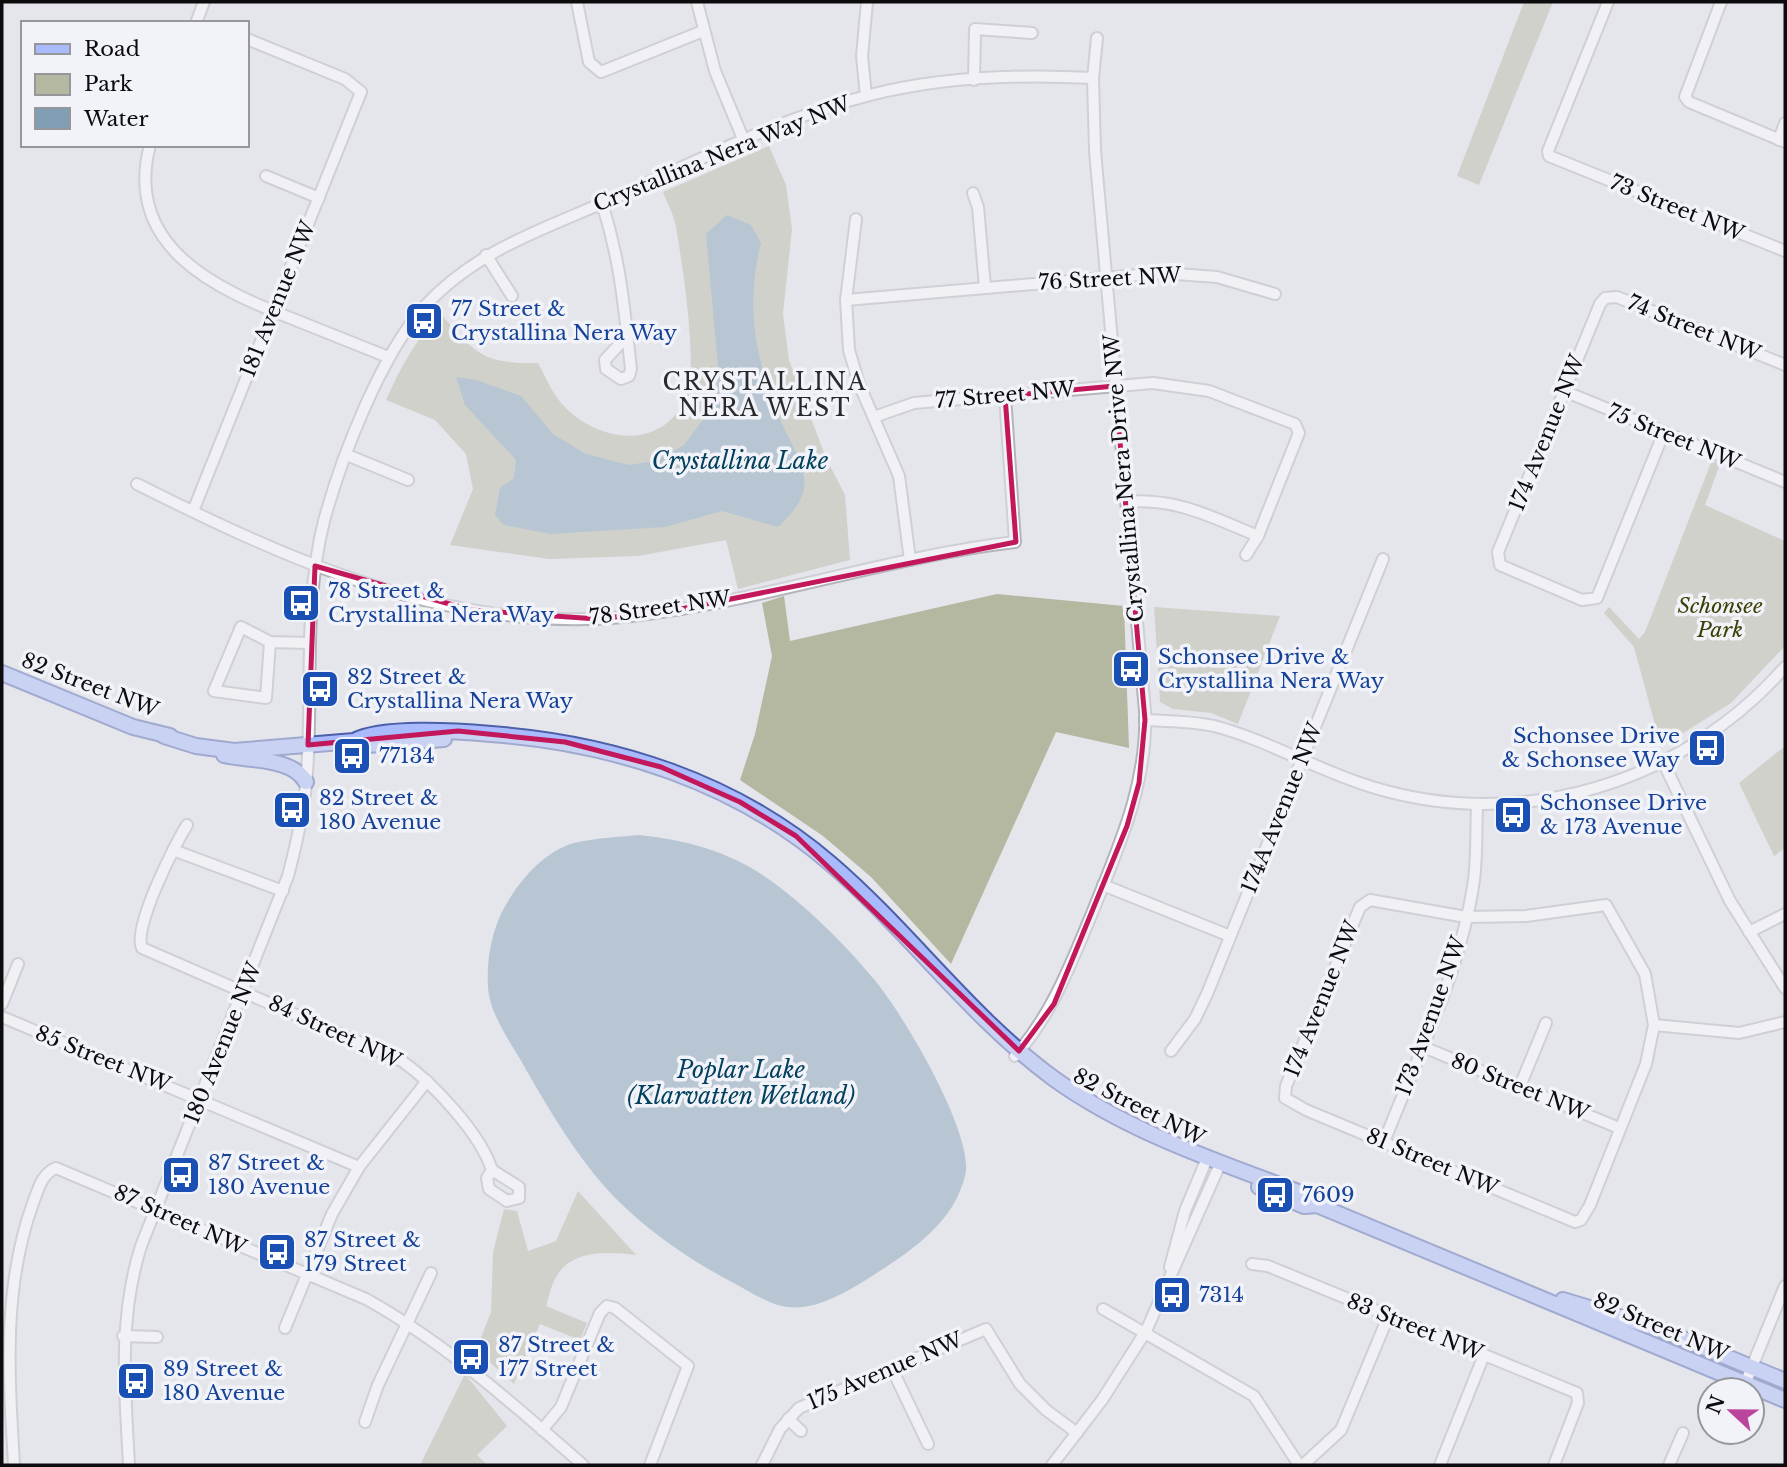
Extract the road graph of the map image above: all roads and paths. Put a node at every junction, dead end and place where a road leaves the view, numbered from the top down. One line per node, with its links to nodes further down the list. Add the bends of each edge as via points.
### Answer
1 (204, 2): 7 (street)
2 (577, 2): 8 (street, via 589,62 596,71 607,72)
3 (697, 2): 8 (street)
4 (867, 2): 14 (street, via 862,56)
5 (1608, 2): 24 (street, 73 Street NW, via 1549,156)
6 (1721, 2): 17 (street, via 1685,97)
7 (200, 21)
8 (703, 31): 16 (street)
9 (1032, 33): 13 (street, via 975,29)
10 (1097, 38): 12 (street, Crystallina Nera Drive NW)
11 (248, 39): 21 (street, 181 Avenue NW, via 359,88 359,99)
12 (1093, 78): 13 (street, Crystallina Nera Way NW, via 1026,75); 26 (street, Crystallina Nera Drive NW)
13 (974, 80): 14 (street, Crystallina Nera Way NW)
14 (866, 96): 16 (street, Crystallina Nera Way NW)
15 (1785, 123): 17 (street)
16 (744, 141): 22 (street, Crystallina Nera Way NW)
17 (1782, 141)
18 (150, 147): 32 (street, via 146,190 157,225 181,259 212,284)
19 (266, 176): 21 (street)
20 (973, 193): 27 (street)
21 (319, 198): 32 (street, 181 Avenue NW)
22 (602, 203): 25 (street, Crystallina Nera Way NW); 33 (street, via 620,262)
23 (856, 219): 30 (street)
24 (1785, 251)
25 (486, 255): 29 (street); 34 (street, Crystallina Nera Way NW, via 424,307)
26 (1105, 277): 27 (street, 76 Street NW); 28 (street, 76 Street NW, via 1197,275); 36 (street, Crystallina Nera Drive NW)
27 (985, 287): 30 (street, 76 Street NW)
28 (1275, 295)
29 (512, 296)
30 (846, 300): 39 (street, via 853,367)
31 (1602, 300): 35 (street, 74 Street NW, via 1617,297); 37 (street, 174 Avenue NW)
32 (272, 311): 34 (street); 46 (street, 181 Avenue NW)
33 (627, 336)
34 (388, 357): 41 (street, Crystallina Nera Way NW)
35 (1785, 365)
36 (1115, 386): 38 (street, 77 Street NW); 45 (street, Crystallina Nera Drive NW); 47 (street, 77 Street NW, via 1166,384 1209,391 1297,428 1298,438)
37 (1564, 391): 40 (street, 75 Street NW); 40 (street, 174 Avenue NW, via 1498,552 1500,565 1582,600 1599,594)
38 (1005, 396): 39 (street, 77 Street NW, via 914,403); 50 (street, 78 Street NW, via 1015,542)
39 (874, 416): 50 (street, via 899,476)
40 (1664, 432): 43 (street, 75 Street NW)
41 (347, 455): 42 (street); 51 (street, Crystallina Nera Way NW)
42 (408, 480)
43 (1785, 482)
44 (137, 484): 46 (street, 78 Street NW)
45 (1126, 502): 47 (street, via 1160,500 1181,505); 56 (street, Crystallina Nera Drive NW)
46 (193, 511): 51 (street, 78 Street NW)
47 (1258, 536): 48 (street)
48 (1246, 555)
49 (1383, 559): 61 (street, 174A Avenue NW)
50 (910, 560): 51 (street, 78 Street NW, via 681,609 597,619 531,618 471,610 405,596)
51 (314, 566): 53 (street, Crystallina Nera Way NW)
52 (270, 642): 52 (street, via 266,698 214,691 241,627); 53 (street)
53 (309, 643): 58 (street, Crystallina Nera Way NW)
54 (1785, 667): 62 (street, via 1738,713)
55 (2, 673): 57 (main road, 82 Street NW)
56 (1145, 720): 61 (street, via 1215,727); 67 (street, Crystallina Nera Drive NW, via 1134,806)
57 (164, 736): 59 (main road, 82 Street NW); 60 (main road, 82 Street NW)
58 (308, 745): 60 (main road, 82 Street NW); 63 (street, 180 Avenue NW); 83 (main road, 82 Street NW, via 354,741 364,746 494,734 565,742 632,758 740,802 779,824 831,864)
59 (196, 746): 60 (main road, 82 Street NW, via 234,751); 63 (main road, via 286,765)
60 (250, 748)
61 (1301, 760): 64 (street, via 1391,793); 72 (street, 174A Avenue NW)
62 (1664, 764): 64 (street, via 1584,793); 71 (street, via 1715,873)
63 (306, 782): 68 (street, 180 Avenue NW)
64 (1476, 805): 70 (street, 173 Avenue NW, via 1474,878)
65 (187, 825): 66 (street)
66 (173, 850): 68 (street); 75 (street, 84 Street NW, via 139,933 140,944 149,953)
67 (1103, 885): 72 (street); 83 (street, Crystallina Nera Drive NW, via 1054,1004)
68 (283, 891): 75 (street, 180 Avenue NW)
69 (1785, 914): 71 (street)
70 (1466, 917): 80 (street, via 1526,916 1606,905 1645,974); 81 (street, 173 Avenue NW, via 1445,988); 86 (street, 174 Avenue NW, via 1363,902)
71 (1749, 932): 74 (street)
72 (1230, 936): 82 (street, 174A Avenue NW, via 1199,1012)
73 (18, 964): 76 (street)
74 (1785, 988)
75 (244, 991): 84 (street, 84 Street NW, via 390,1054); 87 (street, 180 Avenue NW)
76 (2, 1004)
77 (2, 1017): 87 (street, 85 Street NW)
78 (1785, 1022): 80 (street, via 1739,1033)
79 (1546, 1023): 85 (street)
80 (1654, 1025): 88 (street, via 1646,1064)
81 (1421, 1046): 85 (street, 80 Street NW); 89 (street, 173 Avenue NW)
82 (1171, 1051)
83 (1017, 1053): 90 (main road, 82 Street NW, via 1096,1105)
84 (426, 1081): 91 (street); 92 (street, 84 Street NW, via 465,1124)
85 (1520, 1086): 88 (street, 80 Street NW)
86 (1284, 1098): 89 (street, 81 Street NW)
87 (200, 1099): 91 (street, 85 Street NW); 93 (street, 180 Avenue NW)
88 (1619, 1128): 89 (street, 81 Street NW, via 1590,1205 1575,1222)
89 (1384, 1142)
90 (1213, 1163): 98 (main road, 82 Street NW, via 1304,1206 1317,1205); 103 (street, via 1185,1211 1164,1294)
91 (359, 1167): 96 (street, via 332,1214)
92 (492, 1170)
93 (155, 1212): 96 (street, 87 Street NW); 104 (street, 180 Avenue NW, via 135,1266); 108 (street, 87 Street NW, via 145,1203 72,1173 51,1170 32,1207 15,1274)
94 (1252, 1264): 100 (street, 83 Street NW, via 1268,1266)
95 (431, 1273): 101 (street)
96 (308, 1274): 101 (street, 87 Street NW); 102 (street)
97 (1785, 1286): 107 (street)
98 (1522, 1289): 107 (main road, 82 Street NW, via 1659,1329); 110 (main road, 82 Street NW)
99 (1103, 1310): 103 (street)
100 (1388, 1317): 106 (street, 83 Street NW); 128 (street, via 1341,1430)
101 (407, 1321): 116 (street); 117 (street, 87 Street NW, via 452,1352)
102 (285, 1328)
103 (1146, 1331): 119 (street); 128 (street, via 1254,1396)
104 (123, 1336): 105 (street); 123 (street, 180 Avenue NW)
105 (157, 1336)
106 (1484, 1355): 129 (street); 130 (street, 83 Street NW, via 1577,1393 1578,1403)
107 (1752, 1368): 111 (street); 112 (main road, 82 Street NW)
108 (5, 1369): 122 (street)
109 (892, 1369): 115 (street, 175 Avenue NW, via 799,1408); 119 (street, 175 Avenue NW, via 986,1329 1020,1384); 121 (street)
110 (1726, 1376)
111 (1748, 1376)
112 (1785, 1381)
113 (1766, 1392): 114 (main road, 82 Street NW)
114 (1785, 1400)
115 (788, 1419): 118 (street, 175 Avenue NW); 126 (street, 175 Avenue NW)
116 (365, 1422)
117 (542, 1430): 124 (street, 87 Street NW); 125 (street, via 561,1407 607,1306 621,1311 688,1366)
118 (801, 1431)
119 (1077, 1433): 127 (street)
120 (1683, 1433): 131 (street)
121 (928, 1444)
122 (14, 1465)
123 (129, 1465)
124 (583, 1465)
125 (650, 1465)
126 (762, 1465)
127 (1052, 1465)
128 (1301, 1465)
129 (1440, 1465)
130 (1554, 1465)
131 (1669, 1465)

